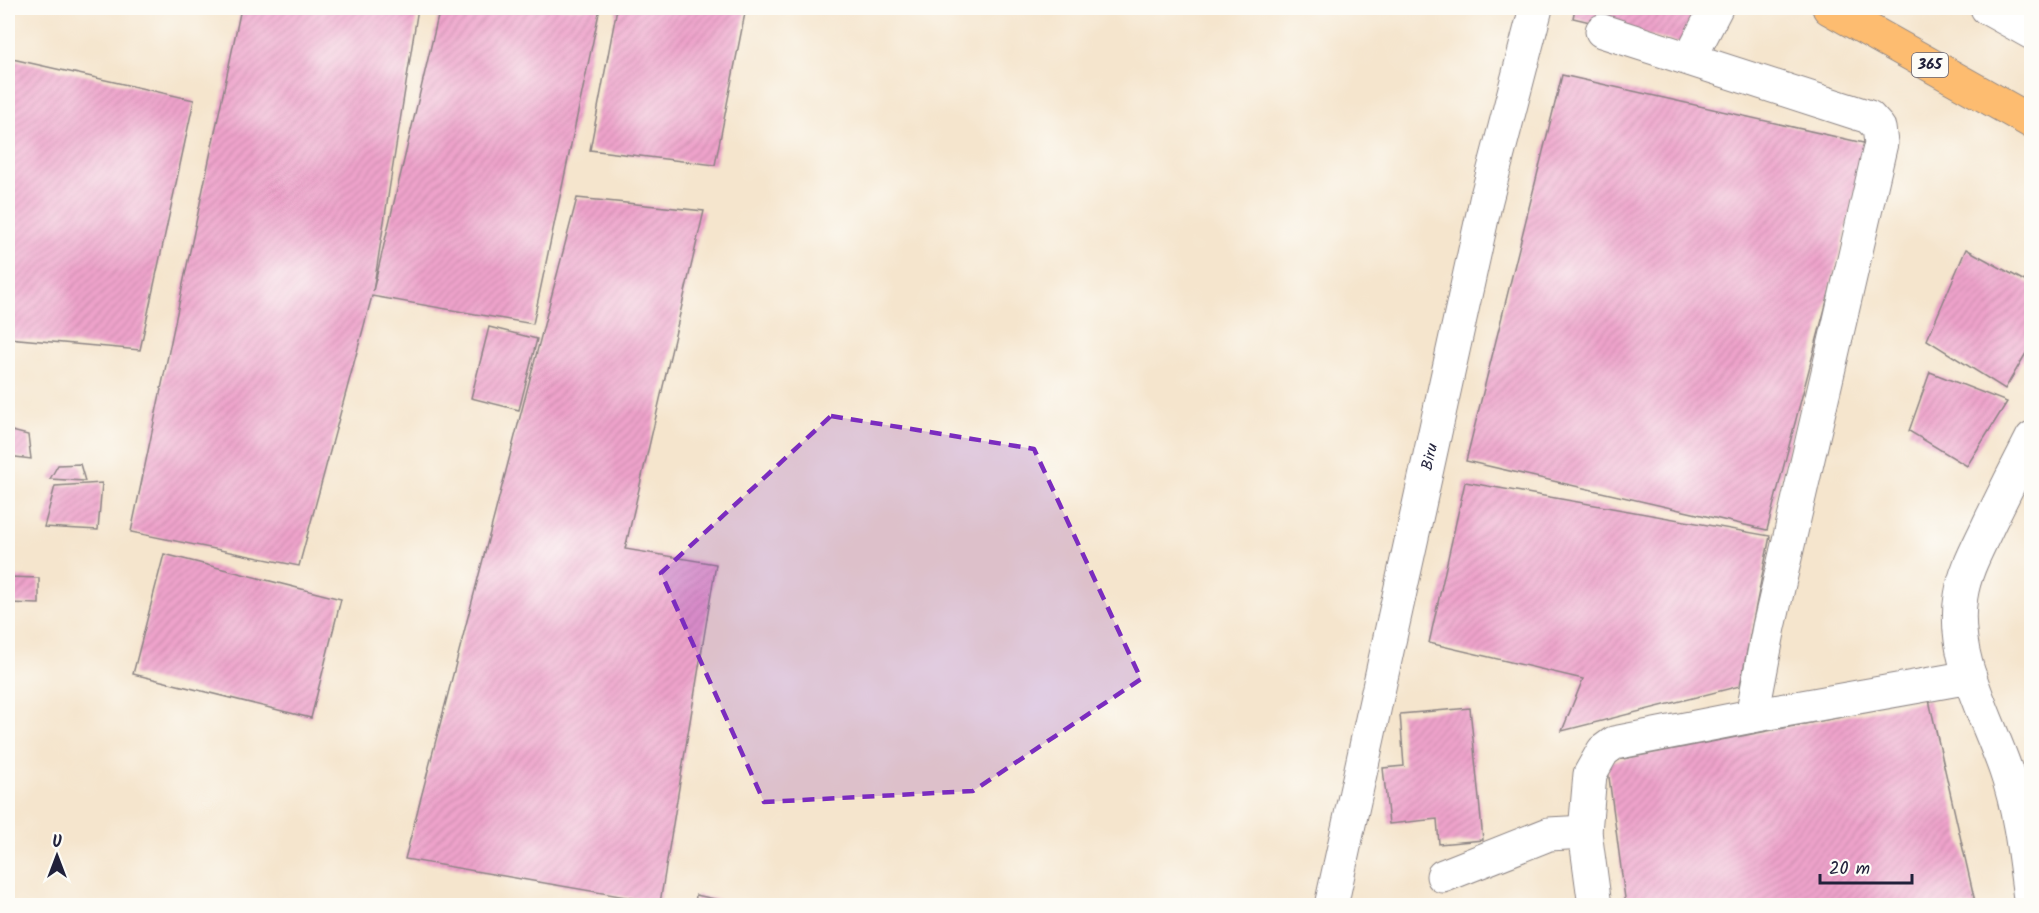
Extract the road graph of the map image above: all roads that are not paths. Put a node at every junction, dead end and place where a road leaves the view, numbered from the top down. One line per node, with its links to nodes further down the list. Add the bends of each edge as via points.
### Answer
1 (1536, 8): 14 (street, Biru, via 1486,200)
2 (1716, 8): 7 (street)
3 (1828, 8): 8 (main road, 365)
4 (1987, 8): 6 (street)
5 (1602, 31): 7 (street)
6 (2031, 33)
7 (1690, 58): 11 (street, via 1869,117 1879,128 1881,143)
8 (2031, 122)
9 (2031, 438): 10 (street, via 1966,572 1960,624)
10 (1970, 677): 11 (street); 16 (street, via 2007,772)
11 (1752, 716): 12 (street, via 1614,743 1603,751 1590,774)
12 (1585, 832): 13 (street, via 1549,834); 15 (street)
13 (1443, 876)
14 (1331, 906)
15 (1595, 906)
16 (2031, 906)

